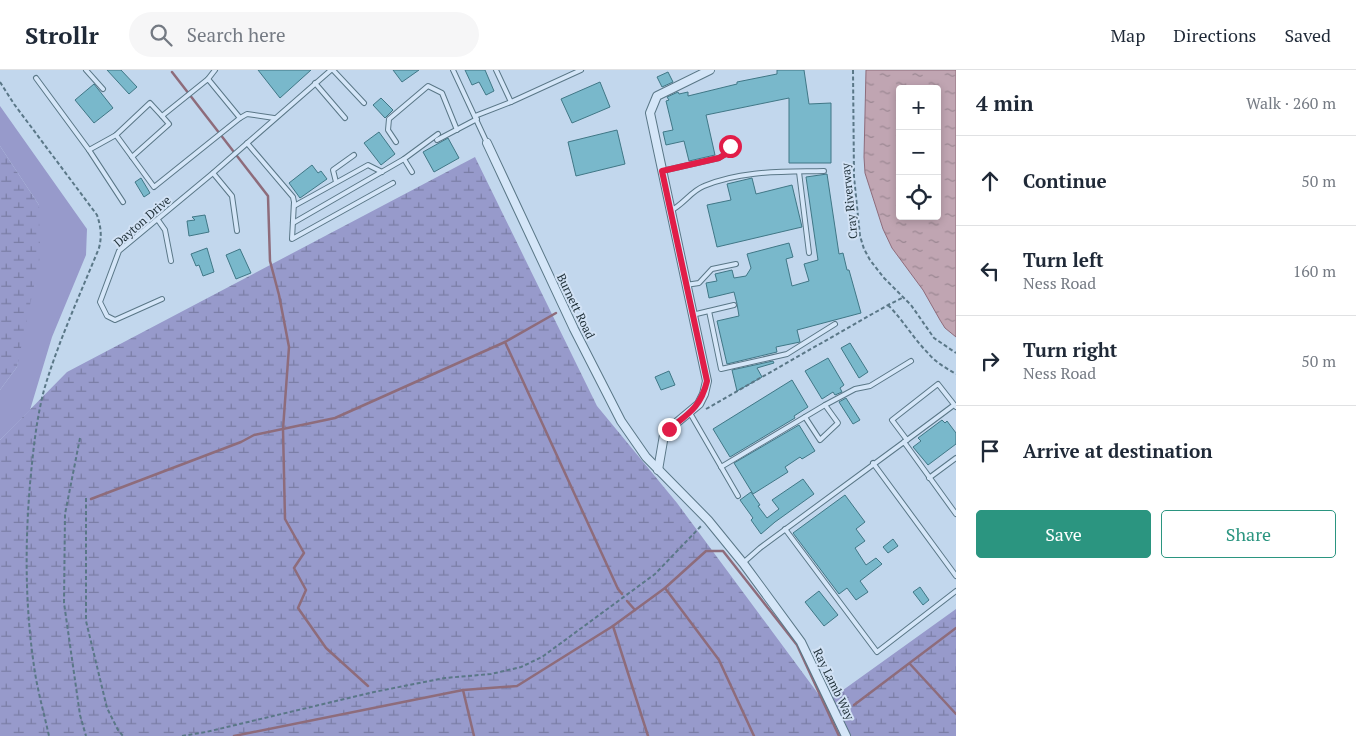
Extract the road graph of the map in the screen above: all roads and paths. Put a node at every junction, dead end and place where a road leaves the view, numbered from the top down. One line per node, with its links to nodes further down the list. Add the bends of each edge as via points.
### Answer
1 (86, 70): 13 (lane)
2 (216, 70): 10 (lane)
3 (332, 70): 12 (lane); 15 (lane)
4 (454, 70): 20 (lane)
5 (496, 70): 14 (lane)
6 (581, 70): 14 (lane)
7 (710, 70): 33 (street, via 657,96 650,113)
8 (853, 70): 51 (path, Cray Riverway, via 854,178 860,236 870,260)
9 (36, 78): 29 (lane)
10 (208, 79): 16 (lane); 17 (lane)
11 (0, 82): 81 (path, via 97,215 102,230 99,248 45,389 33,446 26,580 34,667)
12 (315, 83): 18 (lane); 19 (lane)
13 (103, 88)
14 (511, 102): 20 (lane)
15 (364, 103)
16 (162, 116): 23 (lane, via 150,103); 31 (lane, via 169,124)
17 (240, 118): 18 (lane, via 247,114); 31 (lane, via 154,187)
18 (274, 118): 27 (lane)
19 (345, 118)
20 (476, 118): 21 (lane); 26 (lane)
21 (456, 130): 24 (lane); 25 (lane, via 442,93 428,86 389,119 388,130)
22 (438, 134): 32 (lane)
23 (116, 135): 29 (lane); 31 (lane)
24 (437, 140)
25 (396, 142)
26 (487, 142): 71 (street, Burnett Road, via 603,386 621,420)
27 (247, 143): 38 (lane, Dayton Drive); 42 (lane, via 293,197)
28 (730, 146): 33 (lane, via 719,158)
29 (89, 150): 41 (lane)
30 (354, 155): 39 (lane, via 333,170)
31 (132, 157)
32 (404, 159): 35 (lane); 36 (lane)
33 (662, 171): 43 (street)
34 (824, 171): 37 (lane)
35 (382, 172): 39 (lane, via 368,165); 45 (lane)
36 (412, 172)
37 (799, 172): 43 (lane, via 750,174 703,186 680,207); 47 (lane)
38 (213, 173): 44 (lane, Dayton Drive); 46 (lane, via 232,196)
39 (336, 182): 42 (lane)
40 (393, 183): 45 (lane, via 292,239)
41 (123, 202)
42 (294, 206): 45 (lane)
43 (670, 211): 50 (street)
44 (158, 220): 48 (lane, via 165,230); 52 (lane, Dayton Drive, via 119,251 100,302 107,316 115,320)
45 (293, 223)
46 (237, 231)
47 (808, 253)
48 (172, 261)
49 (736, 264): 50 (lane, via 712,269 698,282)
50 (686, 285): 56 (street)
51 (904, 297): 54 (path); 58 (path, Cray Riverway, via 934,338)
52 (162, 299)
53 (734, 305): 55 (lane)
54 (888, 305): 60 (path, via 927,353); 61 (path)
55 (709, 311): 56 (lane); 57 (lane, via 722,369 787,354)
56 (692, 315): 64 (street, via 707,381 699,404)
57 (835, 324)
58 (956, 353)
59 (911, 361): 62 (lane, via 870,386 855,389)
60 (956, 374)
61 (719, 402)
62 (825, 405): 65 (lane); 65 (lane, via 838,423 820,440)
63 (955, 406): 67 (lane); 67 (lane, via 938,384 892,420)
64 (690, 413): 70 (lane); 71 (street, via 664,435)
65 (805, 417): 70 (lane)
66 (80, 438): 82 (path, via 65,514 64,603)
67 (905, 441): 69 (lane); 72 (lane)
68 (956, 458): 72 (lane)
69 (873, 464): 77 (lane); 79 (lane)
70 (722, 468): 73 (lane)
71 (658, 470): 76 (street, Burnett Road)
72 (929, 478): 75 (lane)
73 (738, 496)
74 (86, 498): 83 (path, via 86,622 107,708)
75 (956, 514)
76 (708, 520): 78 (street, Burnett Road); 84 (path, via 655,574 542,657 521,667 374,692)
77 (785, 530): 78 (lane); 80 (lane, via 877,652)
78 (743, 564): 85 (street, Ray Lamb Way, via 801,642)
79 (956, 576)
80 (956, 591)
81 (49, 736)
82 (86, 736)
83 (123, 736)
84 (182, 736)
85 (846, 736)

